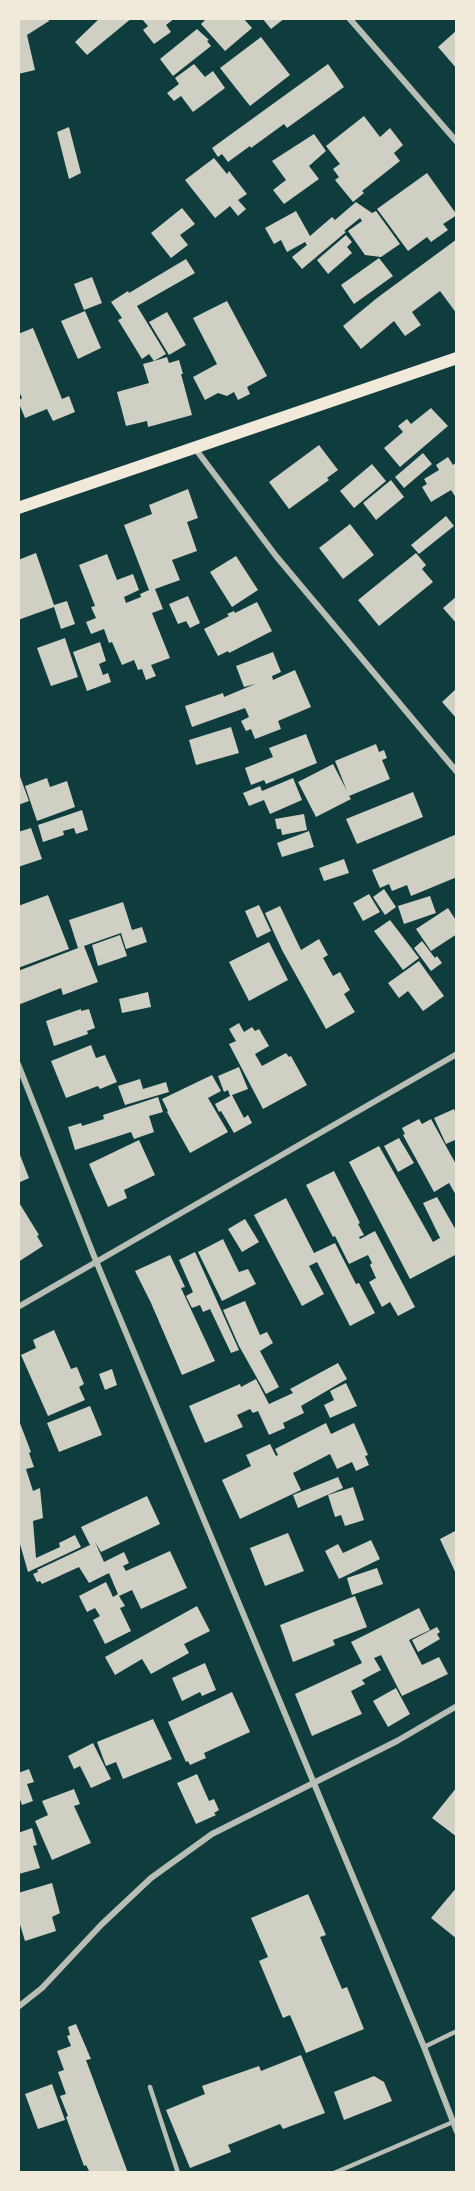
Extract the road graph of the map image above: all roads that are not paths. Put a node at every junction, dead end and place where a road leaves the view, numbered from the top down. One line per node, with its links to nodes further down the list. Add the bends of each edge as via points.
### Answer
1 (350, 18): 2 (street)
2 (457, 142)
3 (457, 358): 4 (main road)
4 (194, 447): 5 (main road); 6 (street, via 276,556)
5 (18, 508)
6 (457, 772)
7 (457, 1054): 9 (street)
8 (18, 1064): 9 (street)
9 (96, 1261): 10 (street); 12 (street)
10 (18, 1307)
11 (457, 1706): 12 (street)
12 (315, 1784): 13 (street, via 212,1834 151,1878 42,1988); 15 (street)
13 (18, 2007)
14 (457, 2031): 15 (lane)
15 (424, 2048): 17 (street)
16 (150, 2087): 19 (lane)
17 (453, 2122): 18 (street); 20 (lane)
18 (457, 2132)
19 (178, 2173)
20 (334, 2173)

